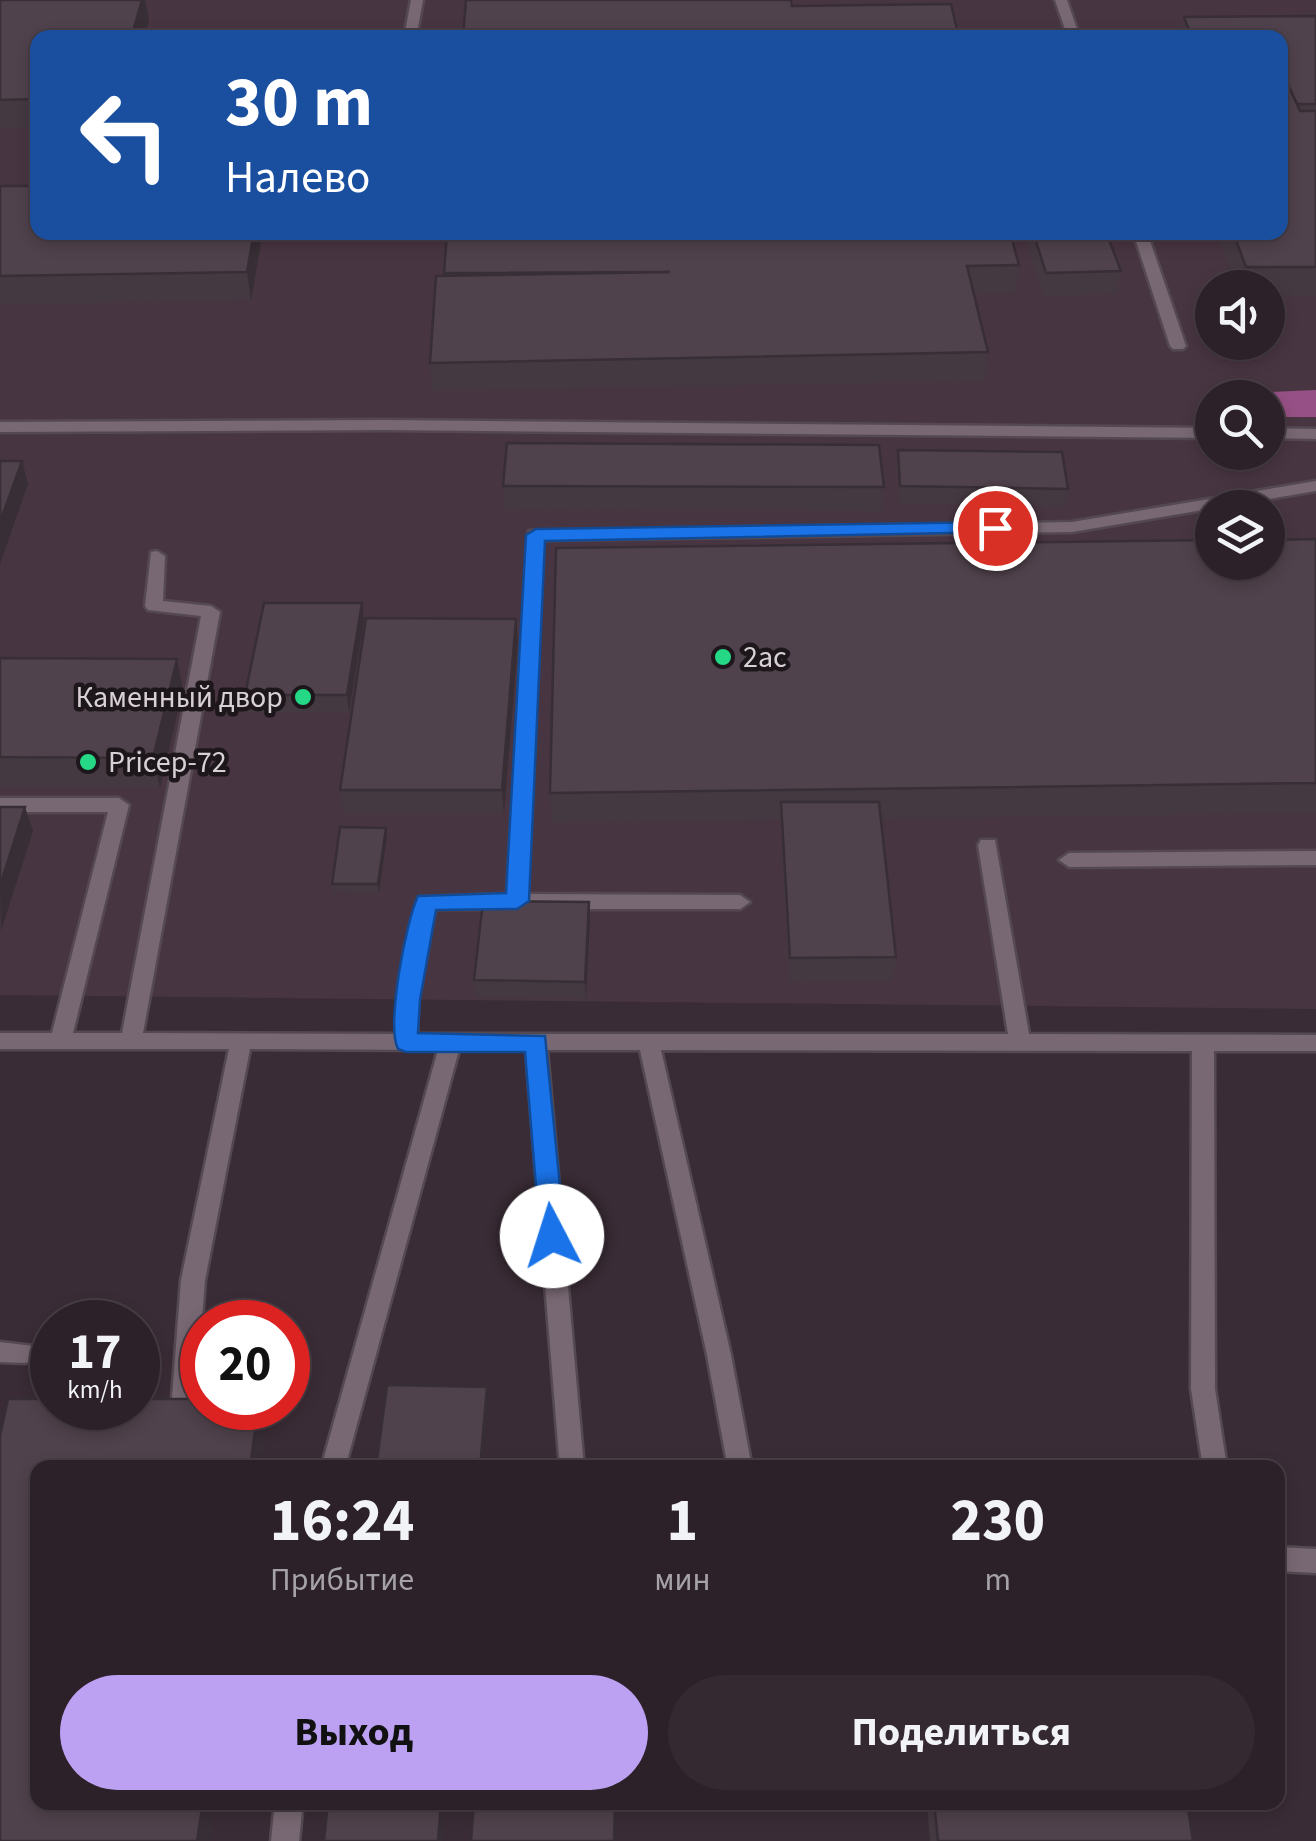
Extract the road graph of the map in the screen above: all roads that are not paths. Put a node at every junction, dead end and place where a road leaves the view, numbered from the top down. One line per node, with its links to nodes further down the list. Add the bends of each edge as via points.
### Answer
1 (417, 0): 3 (lane)
2 (1061, 0): 4 (lane)
3 (411, 30)
4 (1071, 30)
5 (1143, 240): 6 (lane)
6 (1178, 346)
7 (0, 427): 8 (lane)
8 (1195, 433)
9 (1285, 433): 10 (lane)
10 (1316, 434)
11 (1316, 486): 17 (lane, via 1072,527 536,535)
12 (157, 556): 21 (lane, via 154,606 211,612)
13 (0, 805): 20 (lane, via 119,805)
14 (988, 845): 28 (lane)
15 (1316, 858): 16 (lane)
16 (1068, 860)
17 (517, 901): 18 (lane); 23 (lane, via 426,902)
18 (740, 902)
19 (0, 1041): 20 (lane)
20 (60, 1042): 21 (lane)
21 (131, 1042): 22 (lane)
22 (241, 1042): 23 (lane); 30 (lane)
23 (406, 1042): 24 (lane)
24 (451, 1042): 25 (lane); 31 (lane)
25 (536, 1043): 26 (lane); 32 (lane)
26 (649, 1043): 28 (lane); 33 (lane)
27 (1316, 1043): 29 (lane)
28 (1020, 1044): 29 (lane)
29 (1203, 1044): 34 (lane, via 1203,1390)
30 (191, 1300)
31 (336, 1460)
32 (571, 1460)
33 (739, 1460)
34 (1214, 1460)
35 (1285, 1560): 36 (lane)
36 (1316, 1560)
37 (287, 1810): 38 (lane)
38 (284, 1841)

